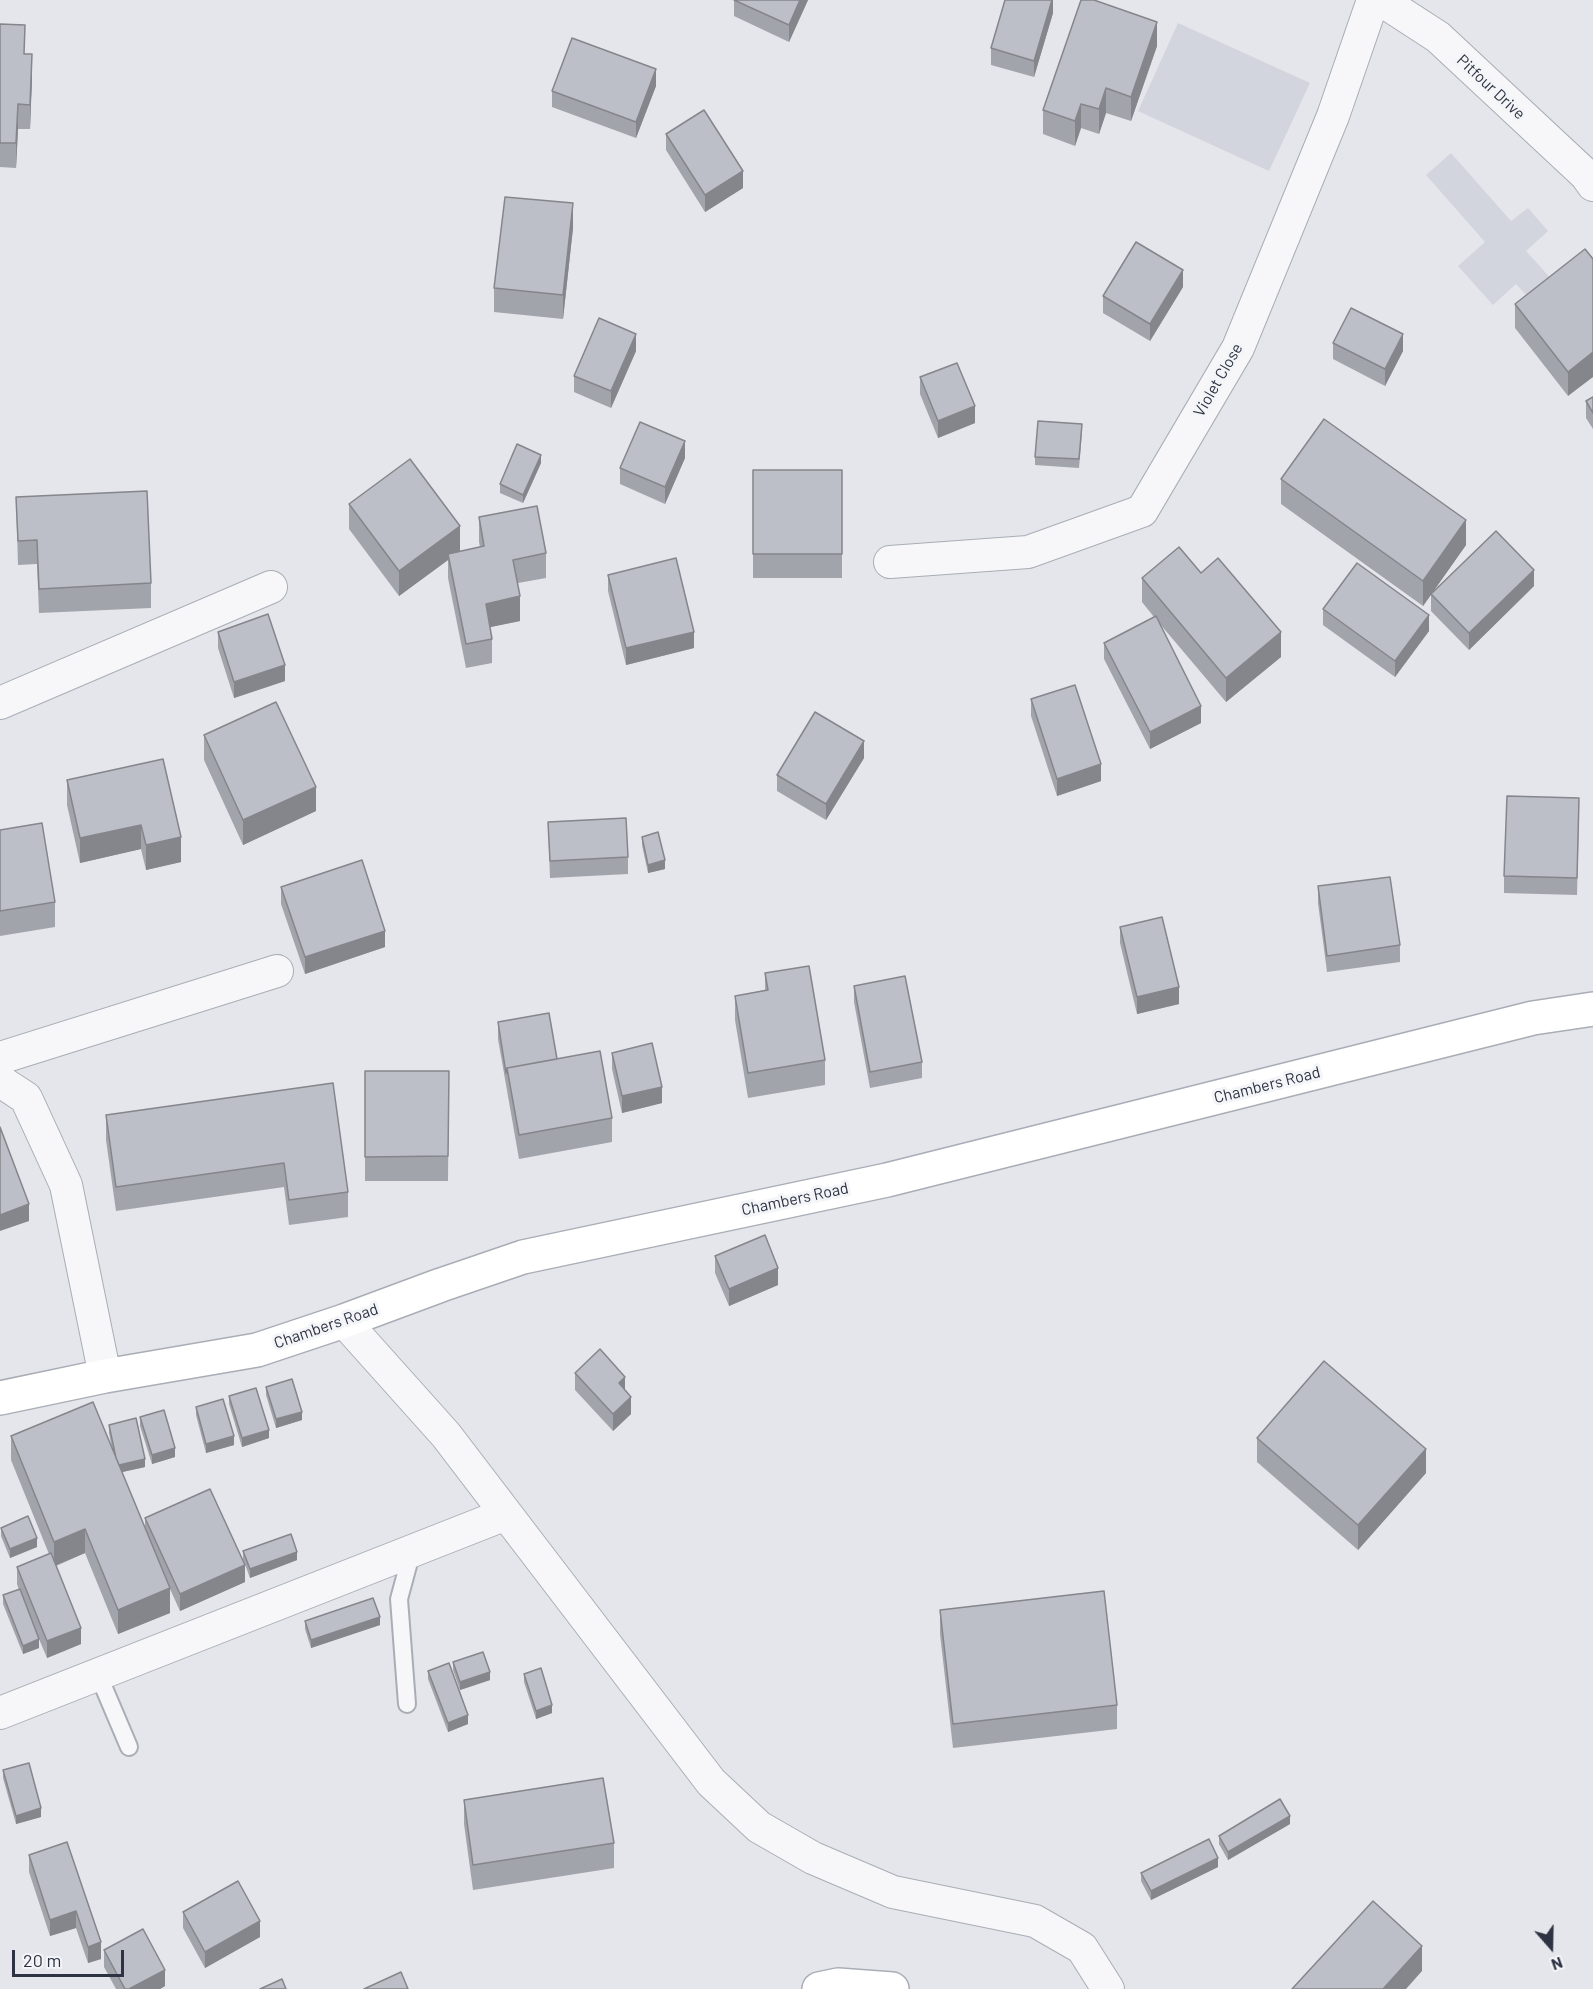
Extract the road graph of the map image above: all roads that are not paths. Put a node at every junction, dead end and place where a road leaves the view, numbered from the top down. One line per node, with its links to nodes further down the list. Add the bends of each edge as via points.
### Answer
1 (1373, 0): 4 (street, Violet Close, via 1333,116 1238,348 1142,511 1028,552)
2 (1381, 0): 3 (street, Pitfour Drive, via 1438,37)
3 (1593, 185)
4 (890, 562)
5 (271, 587): 6 (street)
6 (0, 703)
7 (277, 971): 9 (street)
8 (1593, 1009): 11 (street, Chambers Road, via 1533,1018 887,1180 523,1257)
9 (0, 1058)
10 (0, 1081): 12 (street, via 26,1098 66,1185)
11 (344, 1321): 12 (street, Chambers Road, via 257,1350); 14 (street, via 446,1435)
12 (105, 1376): 13 (street, Chambers Road)
13 (0, 1398)
14 (506, 1514): 15 (street); 22 (street, via 711,1782 759,1827 813,1858 893,1892 1035,1922 1082,1948)
15 (412, 1551): 16 (street); 17 (lane, via 399,1599)
16 (98, 1674): 18 (street); 19 (lane)
17 (407, 1704)
18 (0, 1713)
19 (129, 1747)
20 (819, 1989): 21 (street, via 838,1985)
21 (892, 1989)
22 (1108, 1989)

